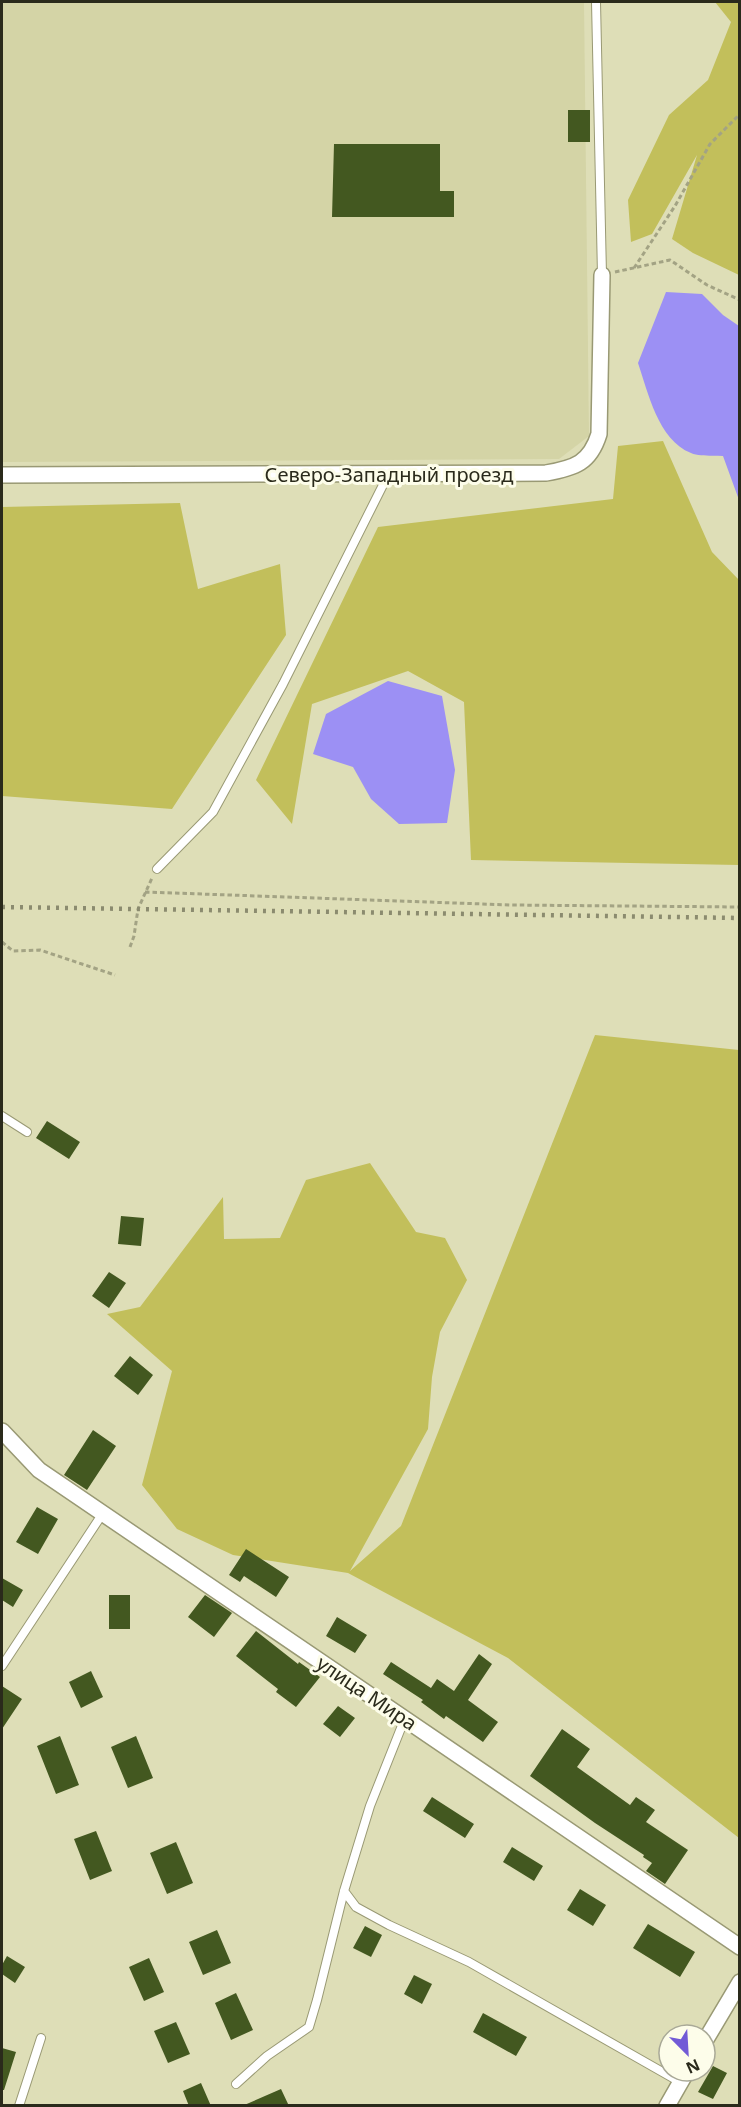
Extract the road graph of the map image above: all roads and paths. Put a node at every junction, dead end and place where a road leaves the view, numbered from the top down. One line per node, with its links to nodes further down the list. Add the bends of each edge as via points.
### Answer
1 (596, 2): 4 (lane)
2 (740, 114): 3 (path, via 710,144)
3 (634, 268): 4 (path); 5 (path, via 670,260 707,285)
4 (602, 275): 7 (street, Северо-Западный проезд, via 599,434 586,458 576,465 546,473)
5 (740, 300)
6 (2, 475): 7 (street, Северо-Западный проезд)
7 (388, 475): 8 (lane, via 283,684 213,812)
8 (157, 869): 9 (path)
9 (145, 892): 10 (path, via 511,905); 12 (path)
10 (740, 907)
11 (2, 942): 13 (path, via 13,951 40,950)
12 (130, 947)
13 (115, 975)
14 (2, 1116): 15 (lane)
15 (27, 1132)
16 (2, 1431): 17 (street, улица Мира, via 39,1470)
17 (103, 1513): 18 (lane); 19 (street, улица Мира)
18 (2, 1666)
19 (405, 1718): 20 (lane, via 370,1806); 21 (street, улица Мира)
20 (344, 1891): 25 (lane, via 356,1907 469,1962); 27 (lane, via 309,2027)
21 (740, 1947)
22 (740, 1982): 23 (street)
23 (715, 2023)
24 (41, 2038): 28 (lane)
25 (657, 2063)
26 (680, 2083): 29 (street)
27 (236, 2084)
28 (19, 2106)
29 (667, 2106)

